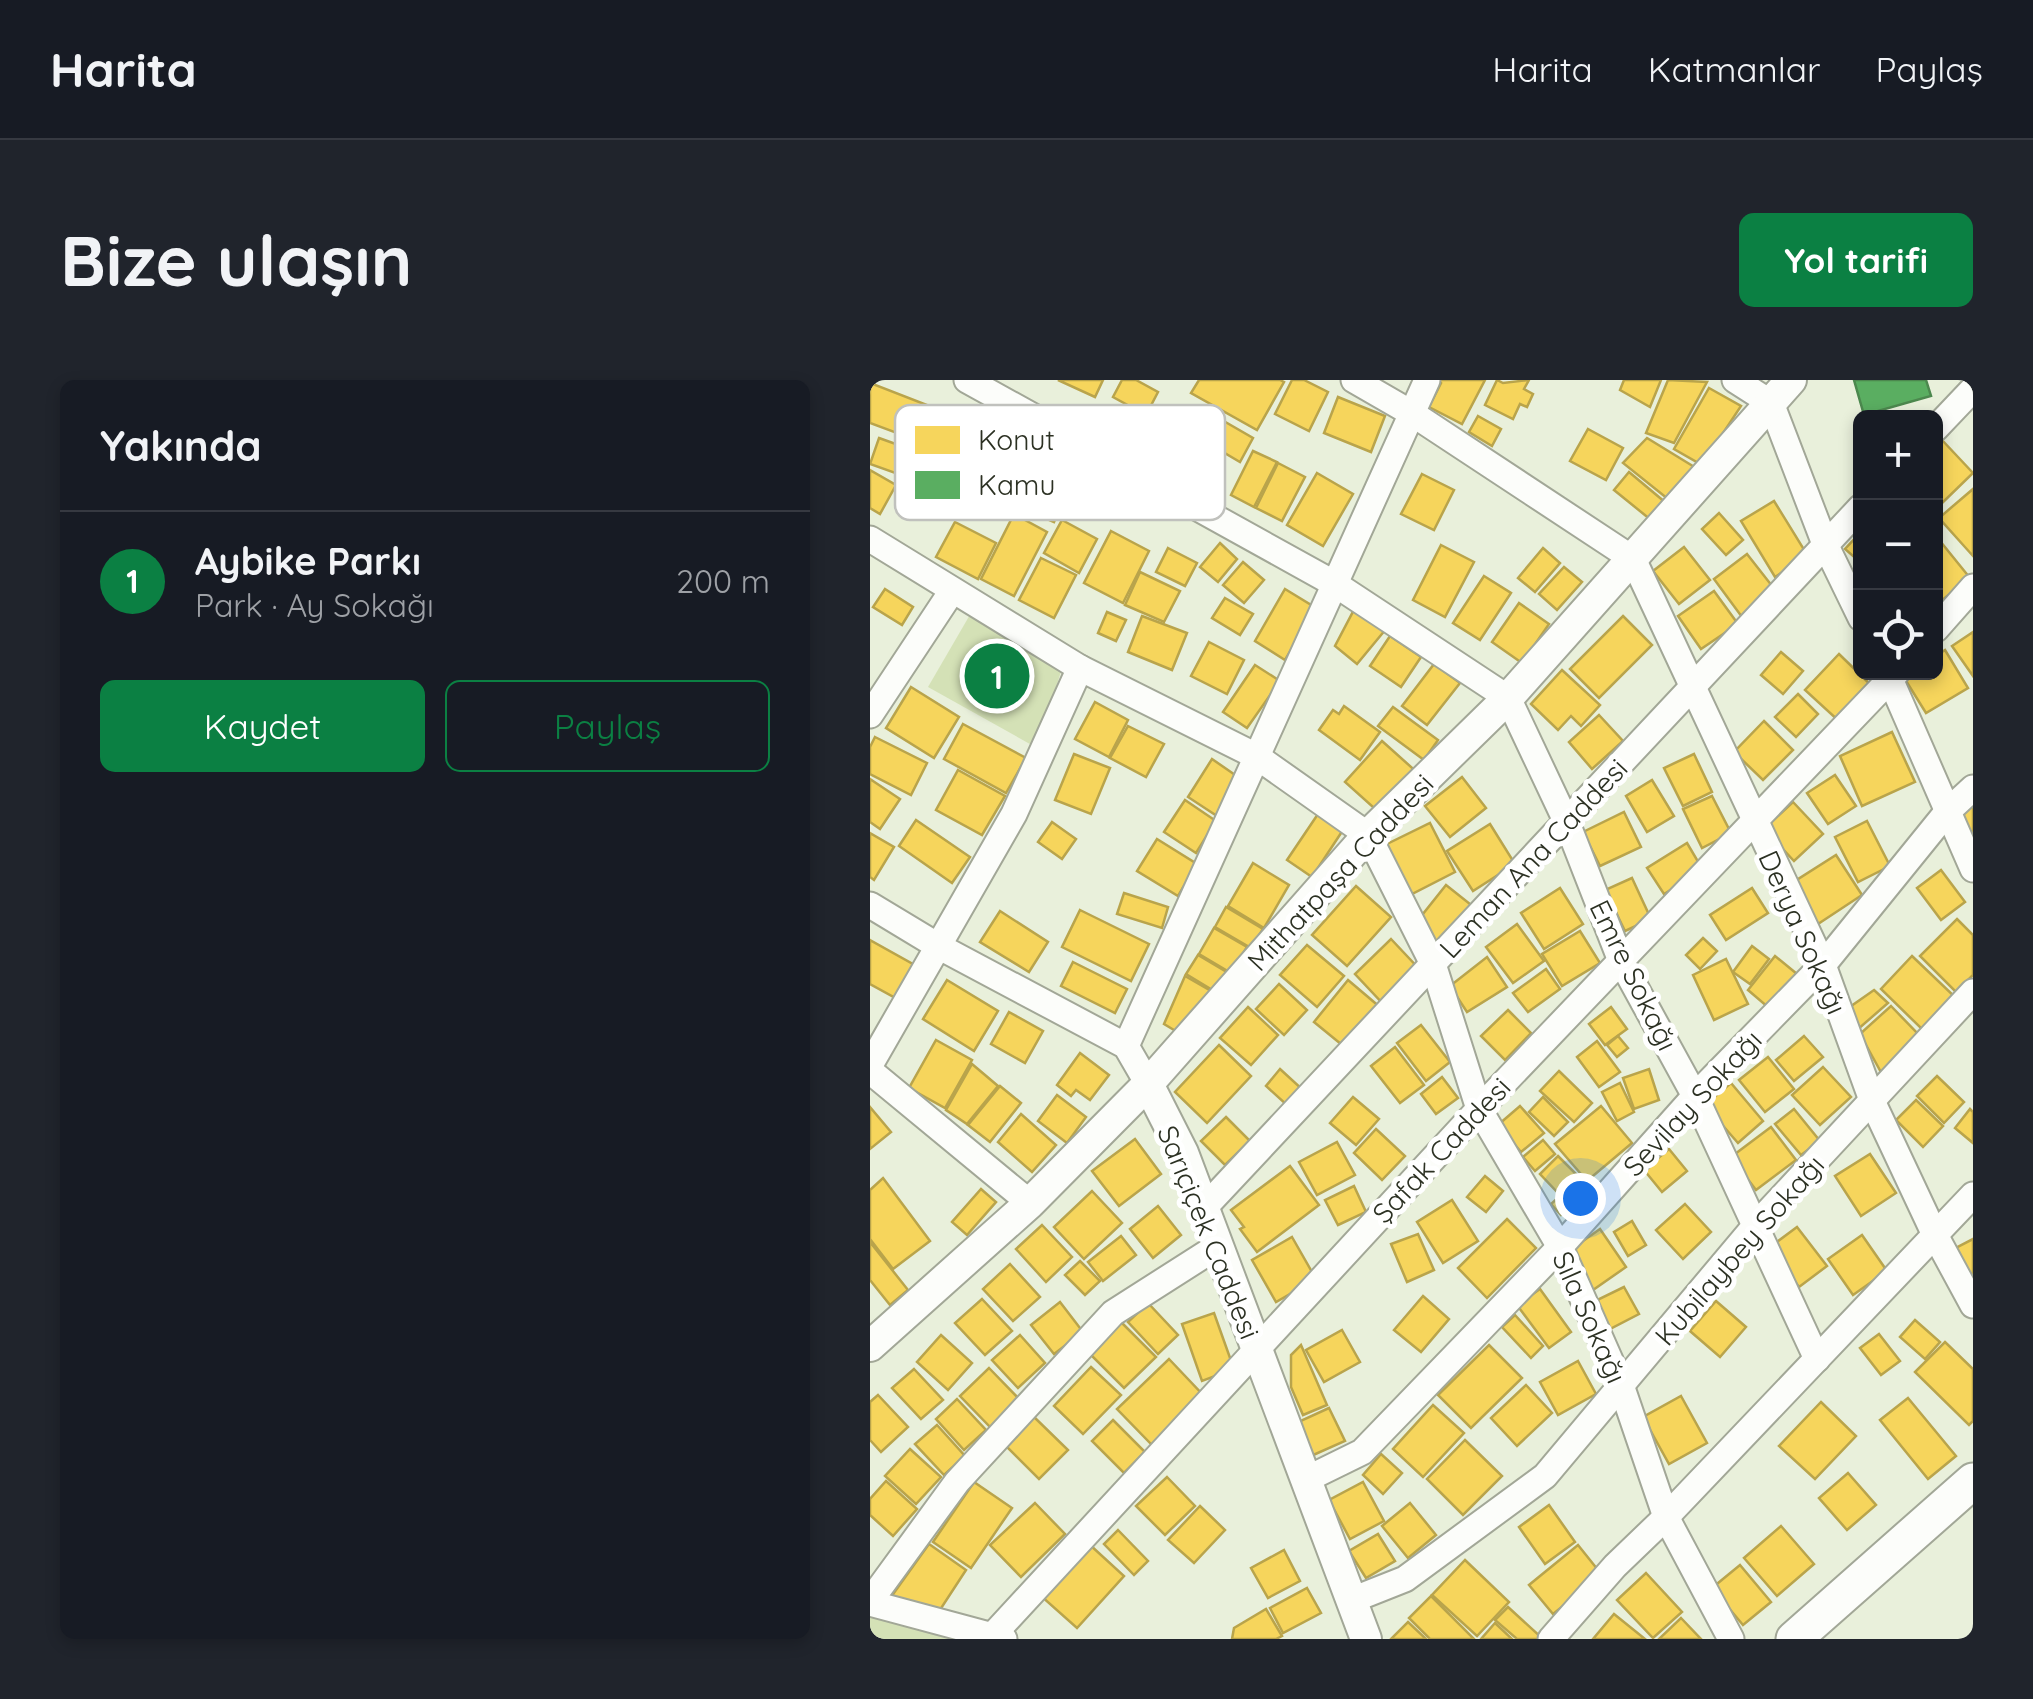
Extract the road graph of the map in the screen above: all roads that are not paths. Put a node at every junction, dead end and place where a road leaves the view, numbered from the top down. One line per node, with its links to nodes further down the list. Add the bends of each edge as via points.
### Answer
1 (967, 380): 8 (street)
2 (1354, 380): 9 (street)
3 (1427, 380): 9 (street)
4 (1736, 380): 7 (street)
5 (1792, 380): 7 (street, Mithatpaşa Caddesi)
6 (1970, 390): 10 (street)
7 (1771, 403): 14 (street); 15 (street, Mithatpaşa Caddesi)
8 (1012, 405)
9 (1413, 414): 15 (street); 16 (street)
10 (1943, 420)
11 (1853, 514): 14 (street, Leman Ana Caddesi)
12 (1220, 520): 16 (street)
13 (870, 539): 18 (street)
14 (1825, 544): 19 (street); 24 (street, Leman Ana Caddesi)
15 (1633, 559): 24 (street, Derya Sokağı); 25 (street, Mithatpaşa Caddesi)
16 (1335, 584): 25 (street); 27 (street)
17 (1973, 587): 20 (street)
18 (952, 592): 21 (street); 26 (street)
19 (1853, 603)
20 (1943, 622)
21 (1080, 668): 27 (street); 35 (street, via 1014,814)
22 (1887, 680): 31 (street, Şafak Caddesi)
23 (1894, 680): 29 (street)
24 (1693, 687): 30 (street, Leman Ana Caddesi); 31 (street, Derya Sokağı)
25 (1508, 698): 30 (street, Emre Sokağı); 32 (street, Mithatpaşa Caddesi)
26 (870, 714)
27 (1256, 756): 32 (street); 40 (street)
28 (1973, 788): 29 (street, Sevilay Sokağı)
29 (1947, 812): 33 (street); 38 (street, Sevilay Sokağı)
30 (1567, 823): 36 (street, Emre Sokağı); 37 (street, Leman Ana Caddesi)
31 (1754, 823): 36 (street, Şafak Caddesi); 38 (street, Derya Sokağı)
32 (1368, 835): 37 (street, Sıla Sokağı); 42 (street, Mithatpaşa Caddesi)
33 (1973, 869)
34 (870, 905): 35 (street)
35 (938, 946): 40 (street); 41 (street)
36 (1621, 961): 43 (street, Emre Sokağı); 45 (street, Şafak Caddesi)
37 (1433, 964): 45 (street, Sıla Sokağı); 48 (street, Leman Ana Caddesi)
38 (1823, 965): 43 (street, Sevilay Sokağı); 44 (street, Derya Sokağı)
39 (1973, 992): 44 (street, Kubilaybey Sokağı)
40 (1126, 1046): 42 (street, Sarıçiçek Caddesi)
41 (870, 1068): 47 (street)
42 (1148, 1084): 47 (street, Mithatpaşa Caddesi); 48 (street, Sarıçiçek Caddesi)
43 (1694, 1096): 49 (street, Emre Sokağı); 52 (street, Sevilay Sokağı)
44 (1873, 1102): 49 (street, Kubilaybey Sokağı); 50 (street, Derya Sokağı)
45 (1479, 1108): 52 (street, Sıla Sokağı); 55 (street, Şafak Caddesi)
46 (1973, 1195): 50 (street)
47 (1030, 1204): 54 (street, Mithatpaşa Caddesi)
48 (1204, 1208): 51 (street, Sarıçiçek Caddesi)
49 (1755, 1226): 56 (street, Emre Sokağı); 57 (street, Kubilaybey Sokağı)
50 (1935, 1235): 53 (street, Derya Sokağı); 56 (street)
51 (1218, 1246): 55 (street, Sarıçiçek Caddesi); 62 (street, via 1113,1313 957,1482)
52 (1560, 1247): 57 (street, Sıla Sokağı); 58 (street, Sevilay Sokağı, via 1362,1452)
53 (1973, 1305)
54 (870, 1346)
55 (1256, 1351): 58 (street, Sarıçiçek Caddesi); 63 (street, Şafak Caddesi)
56 (1817, 1359): 60 (street)
57 (1622, 1385): 60 (street, Sıla Sokağı); 61 (street, Kubilaybey Sokağı, via 1544,1476 1405,1579)
58 (1305, 1480): 61 (street, Sarıçiçek Caddesi)
59 (1973, 1481): 67 (main road)
60 (1666, 1517): 65 (street); 66 (street, Sıla Sokağı)
61 (1352, 1600): 64 (street, Sarıçiçek Caddesi)
62 (870, 1602): 63 (street)
63 (998, 1637)
64 (1366, 1639)
65 (1551, 1639)
66 (1731, 1639)
67 (1794, 1639)

